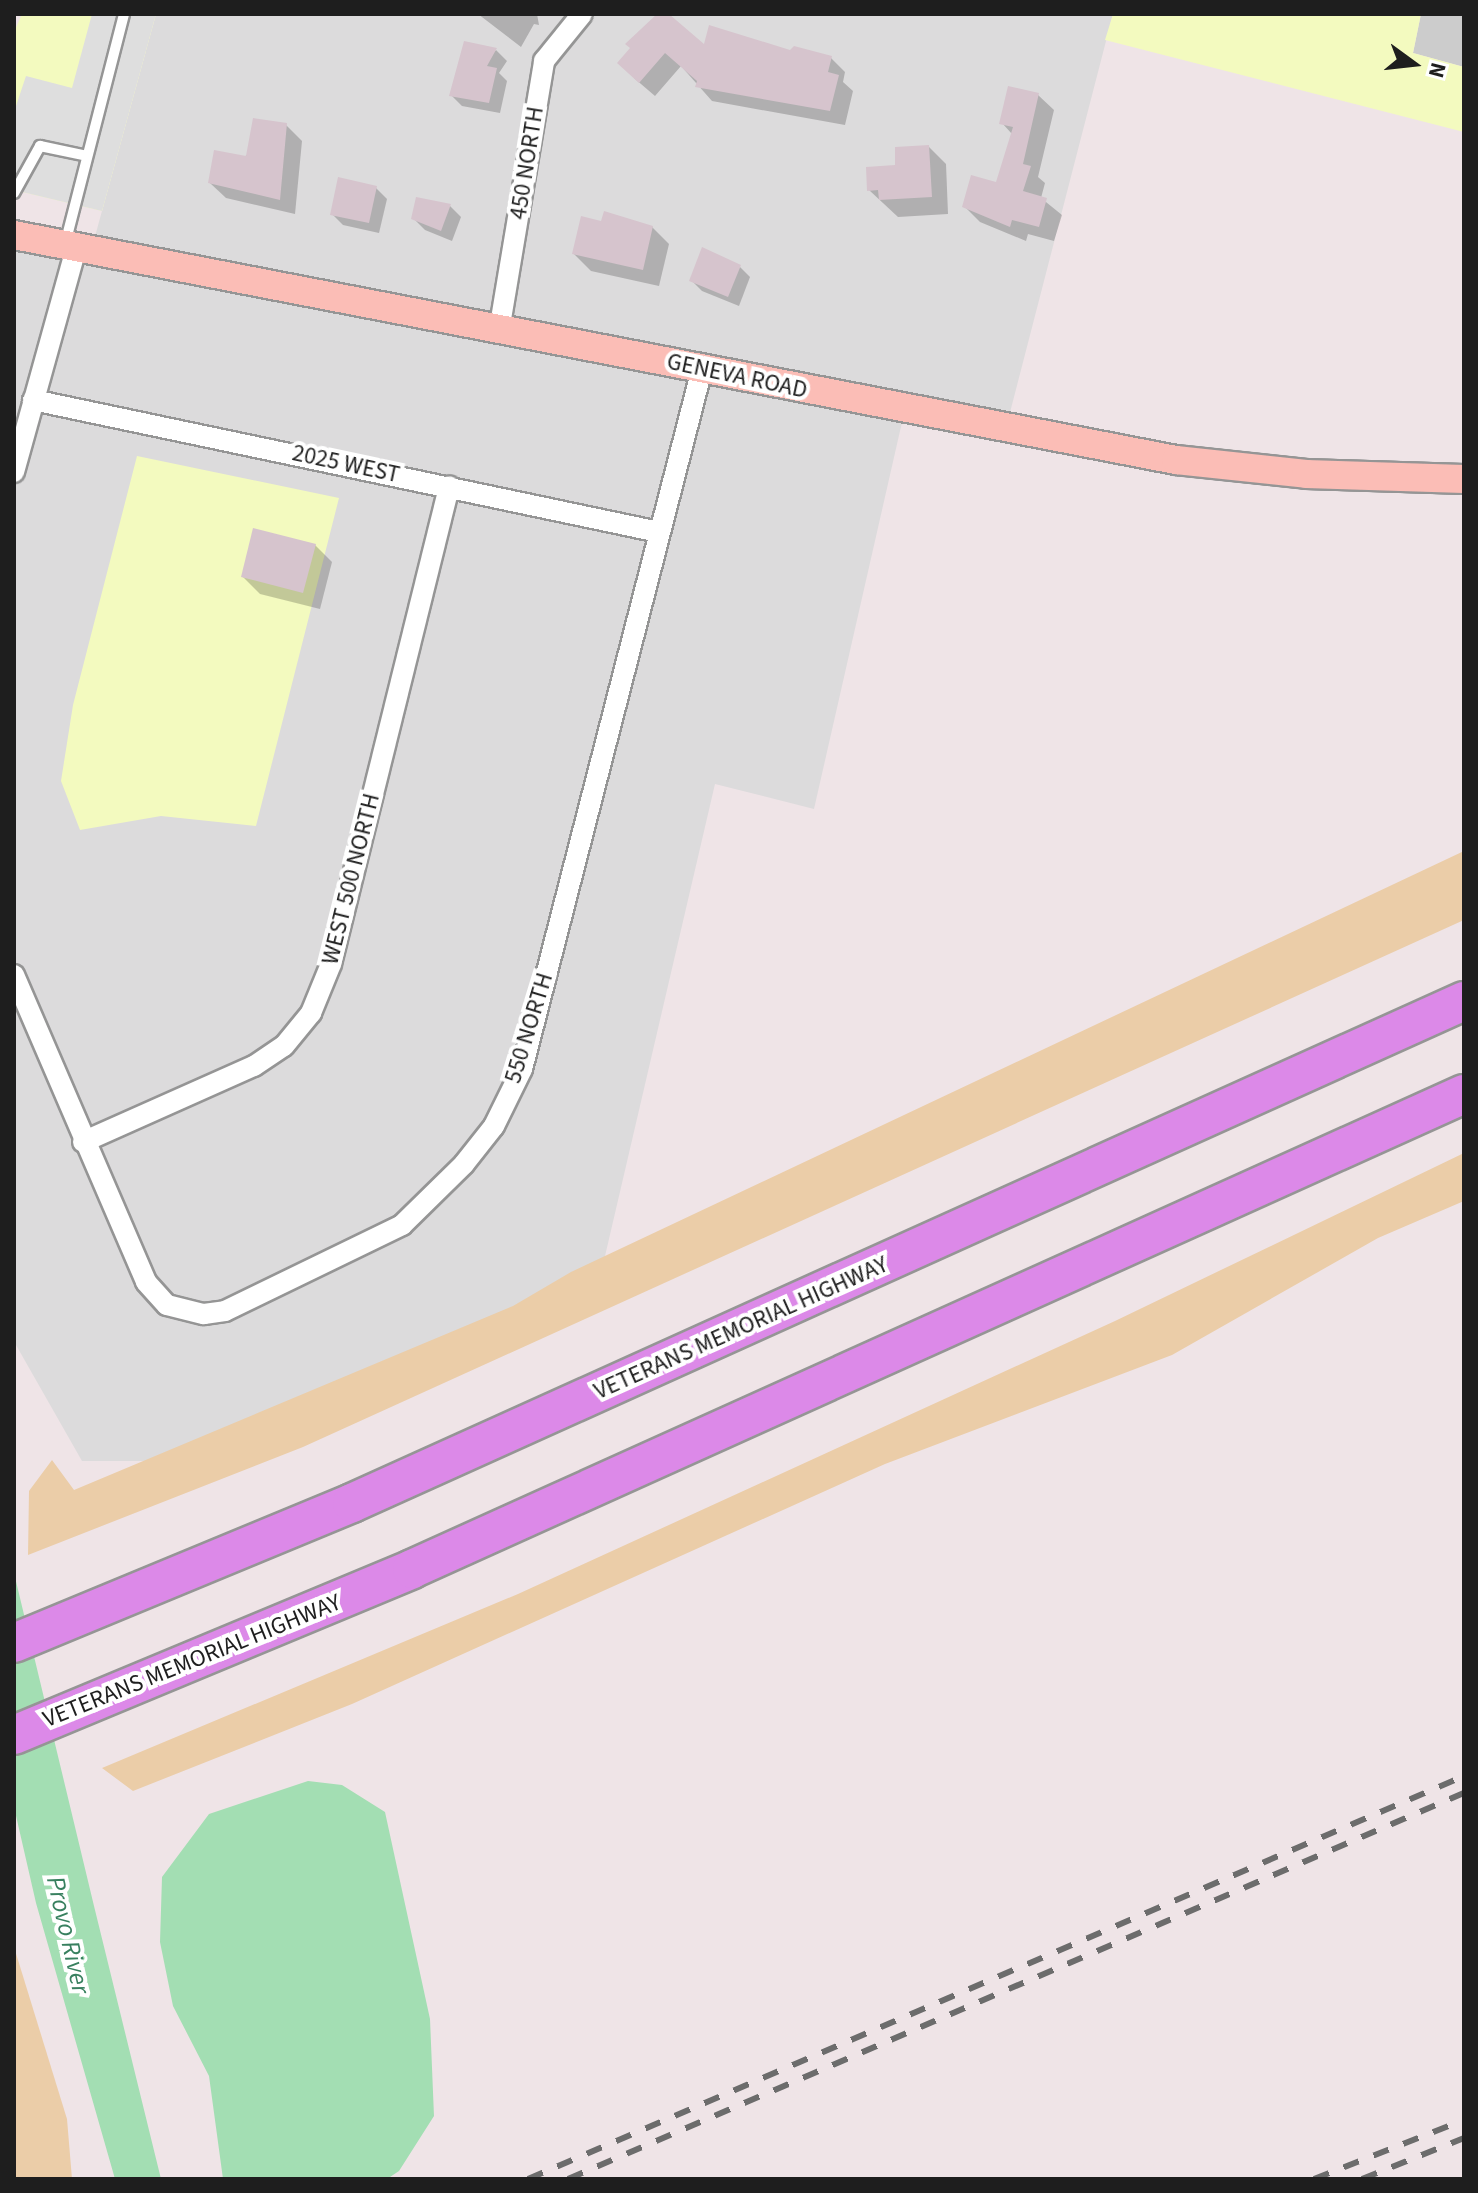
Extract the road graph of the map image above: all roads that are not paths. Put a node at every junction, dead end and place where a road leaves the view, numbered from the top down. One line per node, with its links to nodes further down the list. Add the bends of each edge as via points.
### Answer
1 (124, 14): 3 (lane)
2 (582, 14): 7 (street, 450 NORTH, via 544,61)
3 (87, 156): 4 (lane, via 40,146); 6 (lane)
4 (14, 193)
5 (14, 235): 6 (main road, GENEVA ROAD)
6 (70, 247): 7 (main road, GENEVA ROAD); 9 (street)
7 (500, 325): 8 (main road, GENEVA ROAD)
8 (702, 369): 11 (main road, GENEVA ROAD, via 1176,460 1306,474); 13 (street, 550 NORTH)
9 (33, 400): 10 (street); 12 (street, 2025 WEST)
10 (14, 472)
11 (1464, 479)
12 (449, 486): 13 (street, 2025 WEST); 17 (street, WEST 500 NORTH, via 331,964 311,1013 284,1046 254,1066)
13 (659, 532): 17 (street, 550 NORTH, via 522,1069 494,1126 464,1164 402,1225 364,1248 225,1311 204,1314 167,1305 146,1282)
14 (14, 975): 17 (street, 550 NORTH)
15 (1464, 1001): 18 (highway, VETERANS MEMORIAL HIGHWAY, via 352,1503)
16 (1464, 1094): 19 (highway, VETERANS MEMORIAL HIGHWAY, via 412,1569)
17 (83, 1142)
18 (14, 1643)
19 (14, 1735)

